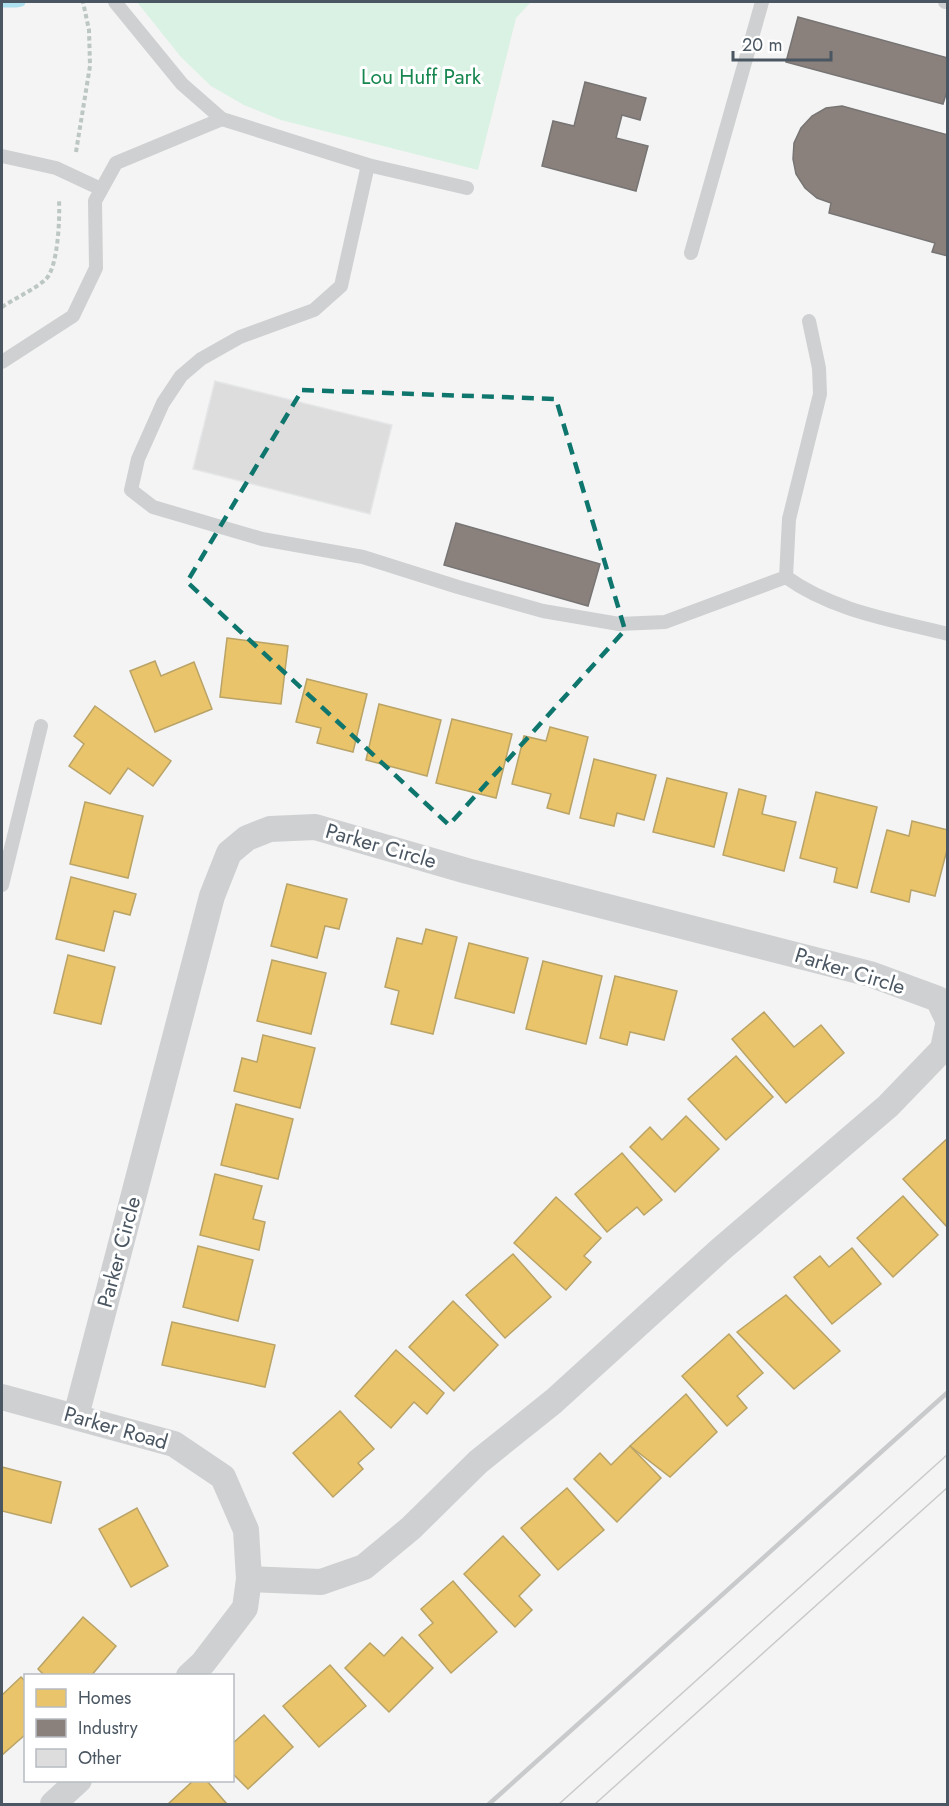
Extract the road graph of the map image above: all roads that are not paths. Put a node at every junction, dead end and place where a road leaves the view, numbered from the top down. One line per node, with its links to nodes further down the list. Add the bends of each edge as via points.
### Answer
1 (115, 2): 3 (lane, via 182,84)
2 (762, 2): 8 (lane)
3 (222, 119): 5 (lane); 7 (lane, via 116,163)
4 (2, 156): 7 (lane, via 56,168)
5 (368, 165): 6 (lane); 11 (lane, via 341,286 314,310 240,337 201,359 181,376 163,403 138,459 132,490 153,507 261,539 363,557 543,611 619,624 665,622)
6 (466, 188)
7 (101, 189): 10 (lane, via 95,201 96,268 73,316)
8 (691, 253)
9 (809, 321): 11 (lane, via 820,394 789,519)
10 (2, 362)
11 (786, 577): 12 (lane, via 804,590 842,606)
12 (948, 634)
13 (41, 726): 14 (lane)
14 (2, 885)
15 (948, 1020): 18 (street, Parker Circle, via 938,999 870,974 315,827 270,829 247,838 229,853 212,896)
16 (948, 1025): 19 (street, via 943,1049 888,1106 720,1250 554,1401 478,1462 411,1528 364,1567 321,1582)
17 (2, 1396): 18 (street, Parker Road)
18 (76, 1416): 19 (street, Parker Road, via 174,1444 224,1477 246,1530)
19 (249, 1579): 20 (street, Parker Road, via 245,1608)
20 (191, 1674)
21 (76, 1782): 22 (street)
22 (53, 1804)

